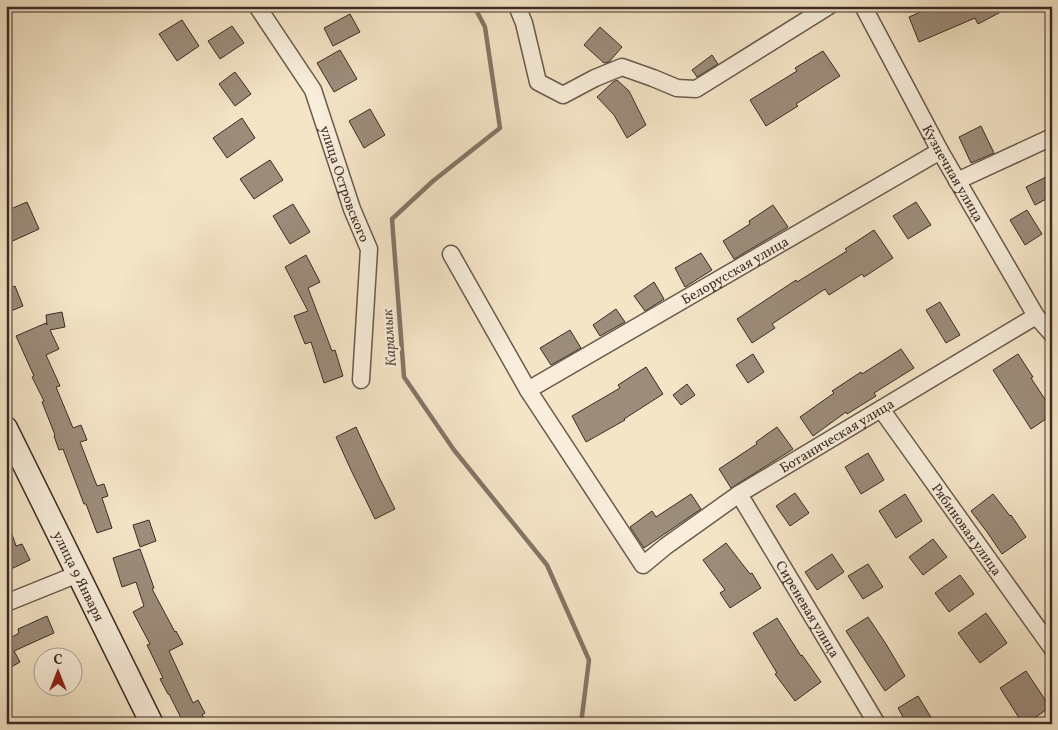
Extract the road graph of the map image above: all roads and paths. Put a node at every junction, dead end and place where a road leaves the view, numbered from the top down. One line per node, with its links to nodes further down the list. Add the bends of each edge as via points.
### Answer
1 (257, 6): 11 (street, улица Островского, via 313,90 352,209 369,249)
2 (518, 6): 3 (street, via 538,82 563,95 622,67 677,88 696,89)
3 (829, 6)
4 (863, 6): 6 (street, Кузнечная улица)
5 (1052, 137): 7 (street)
6 (940, 151): 7 (street, Кузнечная улица); 12 (street, Белорусская улица)
7 (957, 181): 9 (street, Кузнечная улица)
8 (451, 254): 12 (street)
9 (1036, 316): 10 (street, Кузнечная улица); 13 (street, Ботаническая улица)
10 (1052, 334)
11 (361, 380)
12 (528, 390): 16 (street, Ботаническая улица, via 643,565)
13 (881, 409): 16 (street, Ботаническая улица); 19 (street, Рябиновая улица)
14 (6, 428): 17 (main road, улица 9 Января)
15 (6, 462): 17 (main road, улица 9 Января)
16 (739, 494): 22 (street, Сиреневая улица)
17 (72, 577): 18 (street); 20 (main road, улица 9 Января); 21 (main road, улица 9 Января)
18 (6, 602)
19 (1052, 648)
20 (137, 724)
21 (152, 724)
22 (877, 724)

